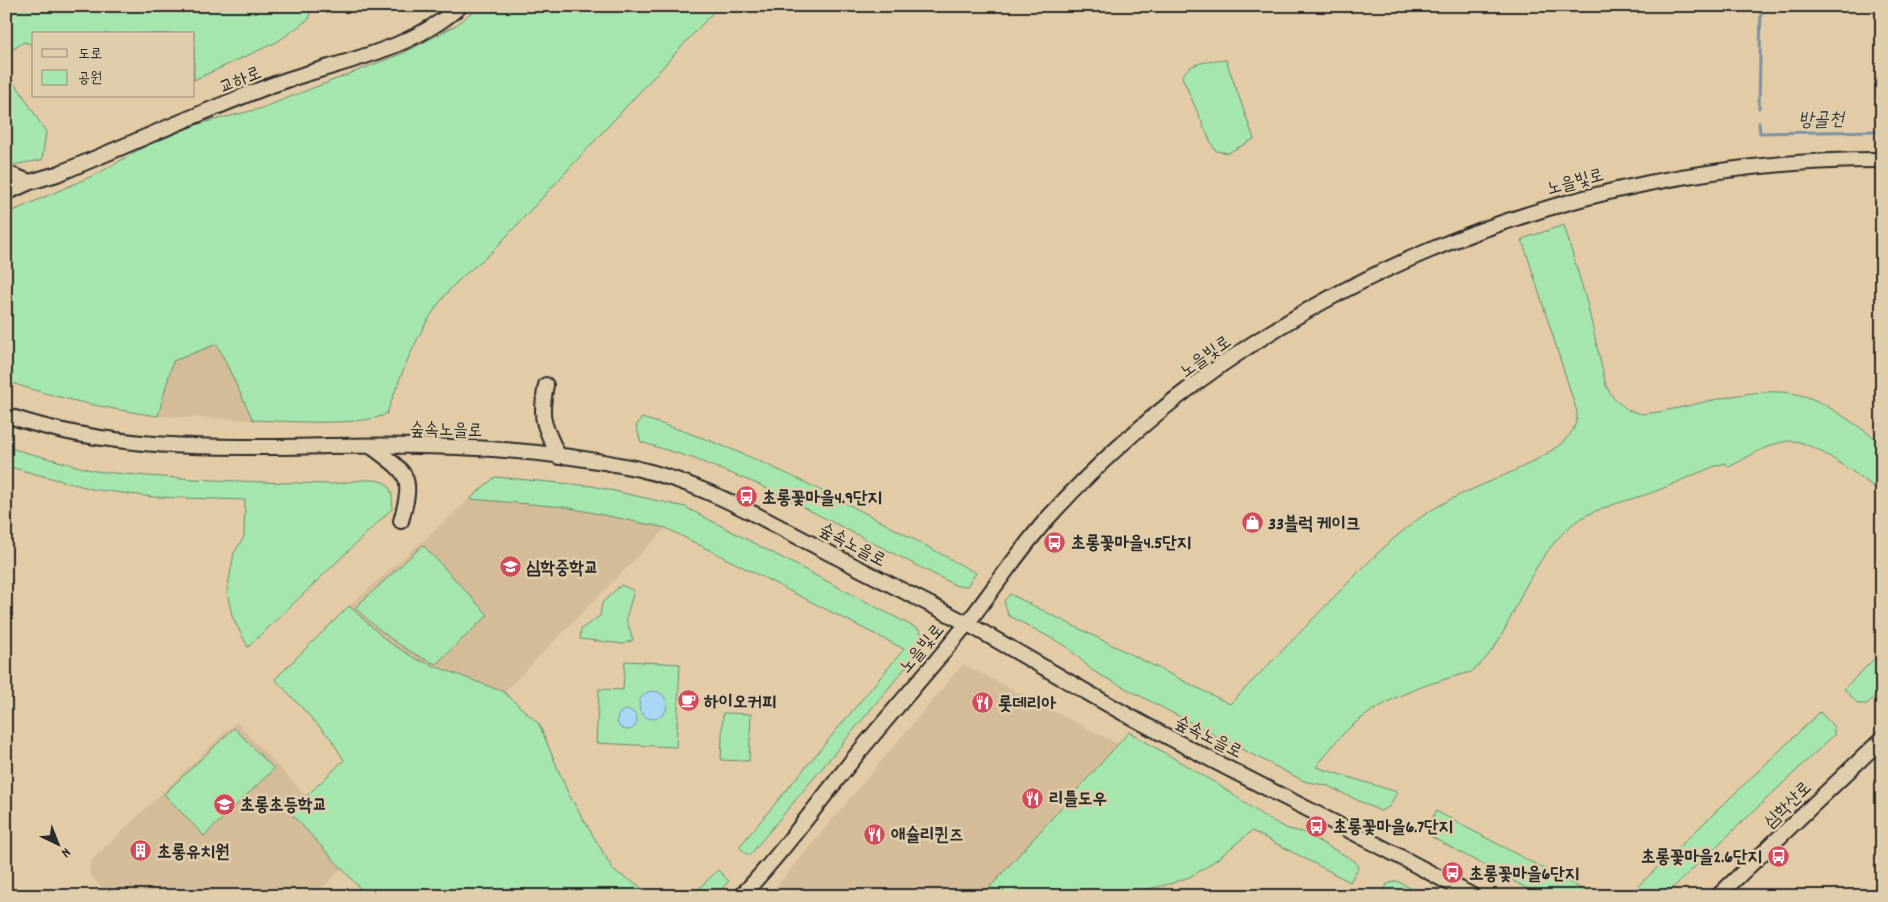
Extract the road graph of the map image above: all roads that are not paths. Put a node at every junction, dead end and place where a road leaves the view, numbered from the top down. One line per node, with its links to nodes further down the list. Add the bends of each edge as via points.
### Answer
1 (460, 6): 4 (street, 교하로, via 409,40 273,85 57,174)
2 (1882, 160): 11 (street, 노을빛로, via 1780,163 1683,176 1610,191 1536,211 1445,243 1341,292 1259,339 1145,422 1044,522)
3 (6, 173): 4 (street)
4 (30, 182): 5 (street, 교하로)
5 (6, 193)
6 (546, 385): 9 (street, via 542,423)
7 (6, 415): 8 (street, 숲속노을로, via 70,433 147,443 261,448)
8 (372, 447): 9 (street, 숲속노을로, via 487,448); 10 (street, via 404,472 408,495)
9 (559, 457): 11 (street, 숲속노을로, via 634,468 691,484 774,522)
10 (401, 521)
11 (966, 624): 13 (street, 노을빛로); 14 (street, 숲속노을로, via 1129,716)
12 (1882, 738): 15 (street, 심학산로)
13 (741, 896)
14 (1473, 896)
15 (1718, 896)

